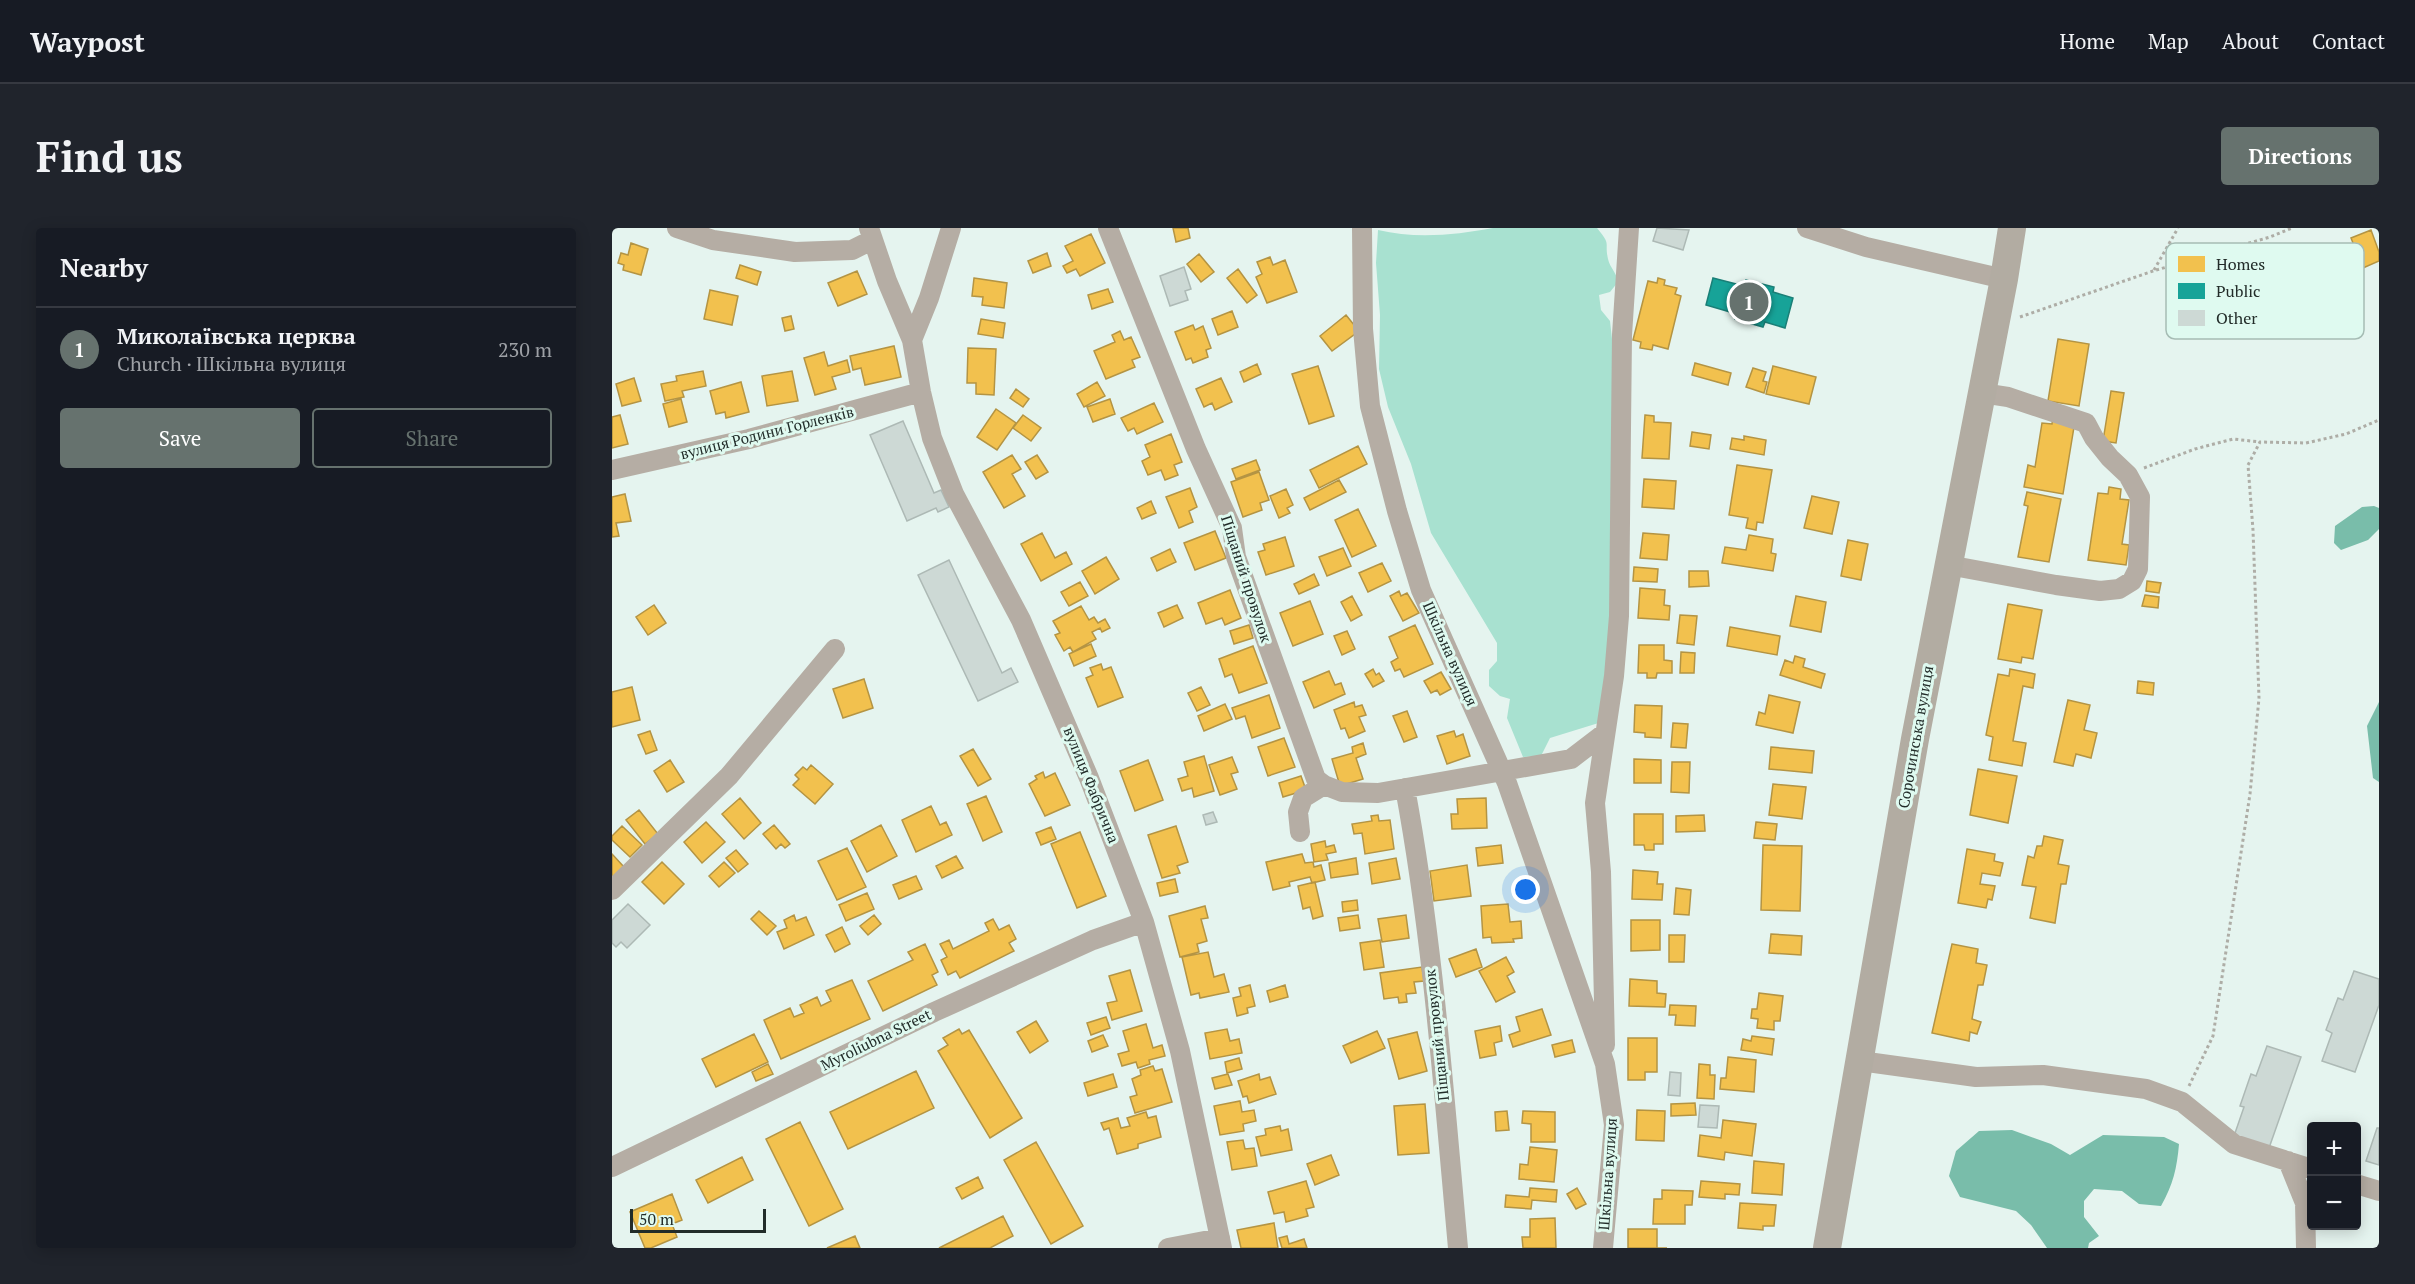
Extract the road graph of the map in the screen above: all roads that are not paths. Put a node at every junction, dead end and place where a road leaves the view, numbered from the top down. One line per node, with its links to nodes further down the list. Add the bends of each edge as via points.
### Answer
1 (676, 228): 8 (street, via 714,240 795,252 852,250)
2 (951, 228): 10 (street)
3 (1108, 228): 18 (street, Піщаний провулок, via 1196,449 1232,528 1236,557 1307,757 1316,779)
4 (1362, 228): 17 (street, Шкільна вулиця, via 1363,329 1370,406 1397,511 1421,590)
5 (1629, 228): 16 (street, Шкільна вулиця, via 1622,335 1620,616)
6 (1807, 228): 9 (street, via 1866,247)
7 (2012, 228): 9 (main road, Сорочинська вулиця)
8 (870, 234): 10 (street, вулиця Фабрична)
9 (2004, 279): 12 (main road, Сорочинська вулиця)
10 (912, 340): 11 (street, вулиця Фабрична)
11 (921, 392): 13 (street, вулиця Родини Горленків, via 749,439); 22 (street, вулиця Фабрична, via 932,438 954,494 1021,620 1089,778)
12 (1982, 393): 14 (main road, Сорочинська вулиця); 14 (street, via 2008,397 2086,423 2109,458 2128,475 2140,497 2138,569 2132,581 2119,589 2100,591)
13 (612, 470)
14 (1948, 565): 23 (main road, Сорочинська вулиця)
15 (835, 649): 21 (street, via 729,776)
16 (1605, 734): 17 (street, via 1571,759); 24 (street, Шкільна вулиця, via 1595,803 1603,929)
17 (1502, 771): 19 (street); 24 (street, Шкільна вулиця)
18 (1324, 785): 19 (street, via 1342,792 1378,793); 20 (street, via 1303,798 1298,812)
19 (1405, 788): 32 (street, Піщаний провулок, via 1428,957)
20 (1300, 832)
21 (612, 890)
22 (1144, 922): 26 (street, Myroliubna Street, via 1093,940 945,1007); 30 (street, вулиця Фабрична, via 1180,1051)
23 (1860, 1061): 25 (street, via 1976,1077 2043,1075 2146,1089 2182,1102 2234,1144); 34 (main road, Сорочинська вулиця)
24 (1605, 1064): 33 (street, Шкільна вулиця, via 1614,1125)
25 (2288, 1161): 27 (street); 35 (street, via 2305,1203)
26 (612, 1167)
27 (2307, 1167)
28 (2361, 1186): 29 (street)
29 (2379, 1191)
30 (1221, 1243): 31 (street)
31 (1168, 1248)
32 (1458, 1248)
33 (1603, 1248)
34 (1827, 1248)
35 (2307, 1248)

